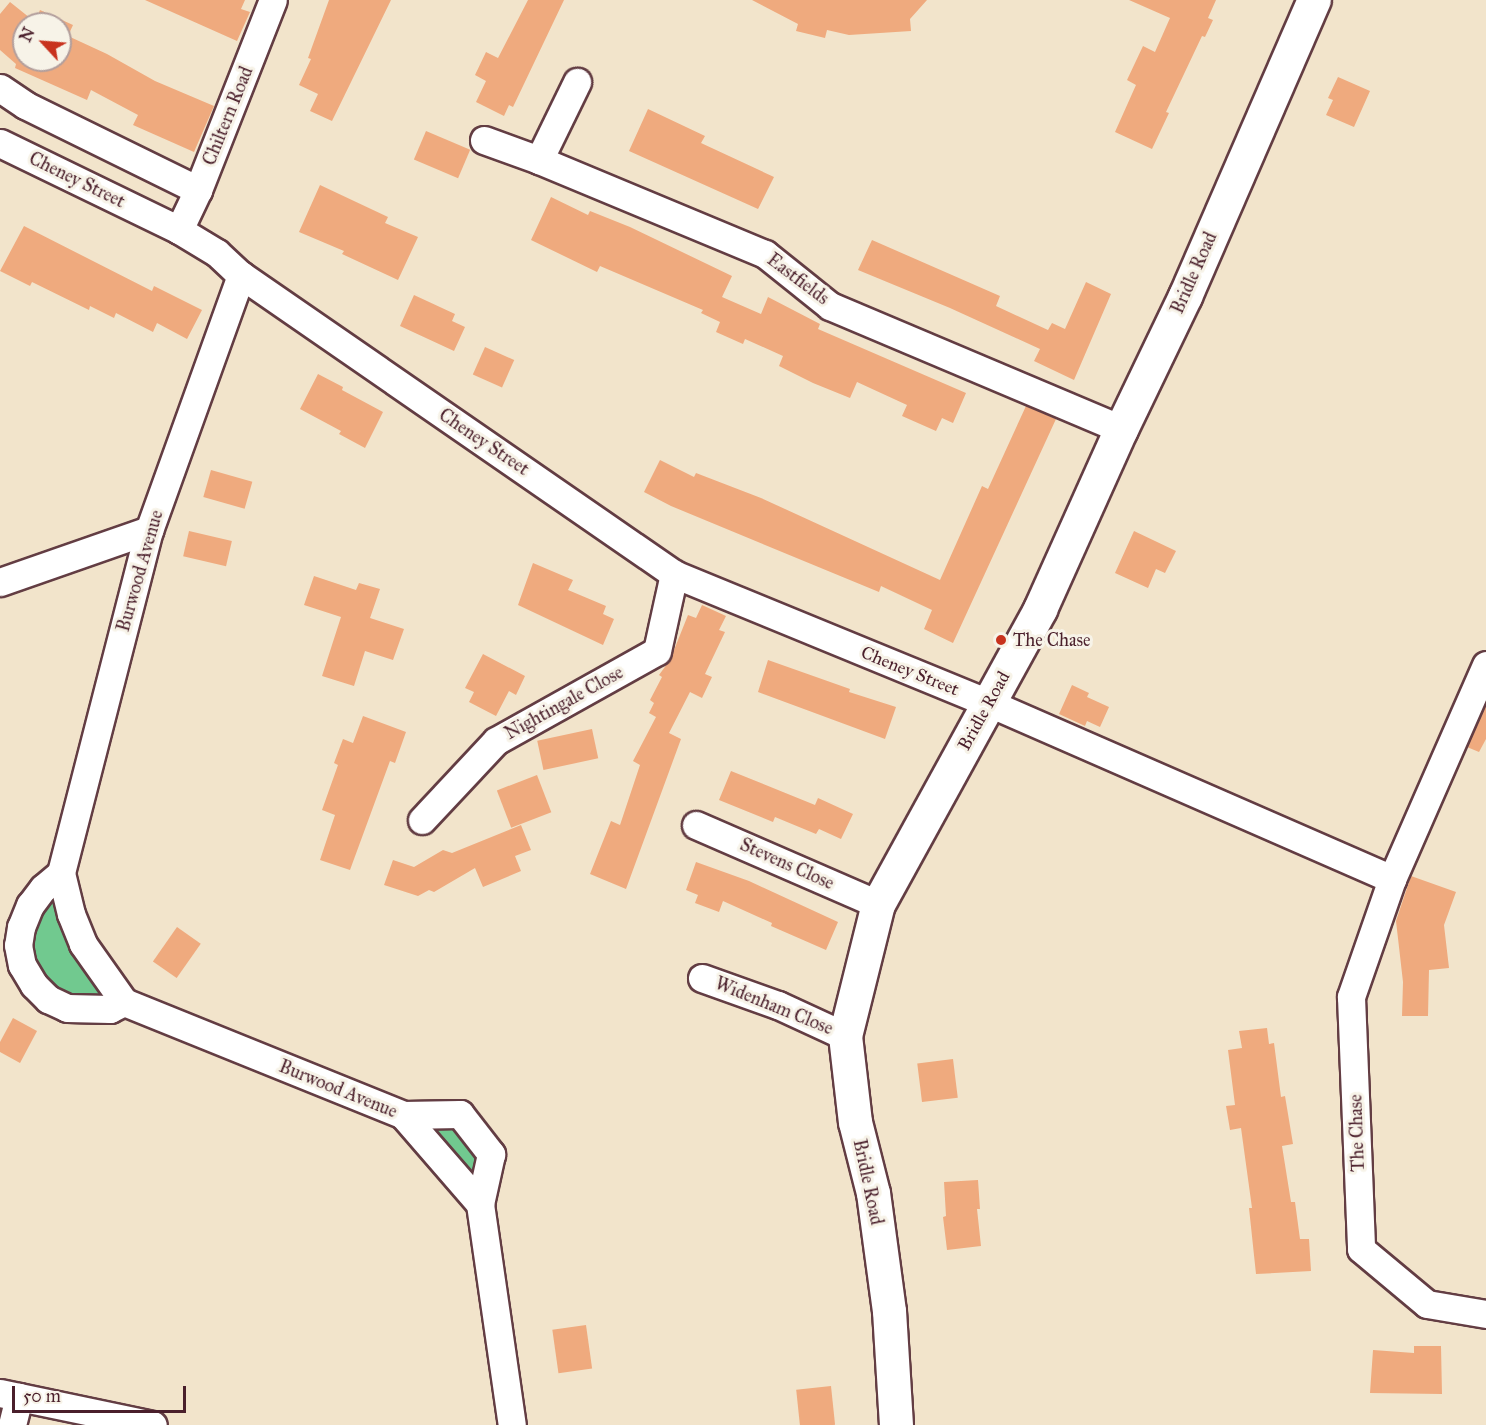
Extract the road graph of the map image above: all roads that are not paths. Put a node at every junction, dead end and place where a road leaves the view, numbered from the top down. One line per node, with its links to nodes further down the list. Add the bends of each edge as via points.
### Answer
1 (273, 0): 8 (street, Chiltern Road)
2 (1314, 0): 11 (street, Bridle Road, via 1185,296)
3 (577, 82): 7 (street)
4 (0, 88): 8 (street, via 25,105)
5 (484, 140): 7 (street, Eastfields)
6 (0, 143): 9 (street, Cheney Street)
7 (539, 160): 11 (street, Eastfields, via 765,254 830,306)
8 (198, 190): 9 (street, Chiltern Road)
9 (179, 230): 10 (street, Cheney Street, via 216,253)
10 (241, 275): 12 (street, Burwood Avenue); 13 (street, Cheney Street)
11 (1121, 429): 16 (street, Bridle Road, via 1040,609)
12 (149, 530): 14 (street); 19 (street, Burwood Avenue)
13 (674, 574): 16 (street, Cheney Street); 17 (street, Nightingale Close, via 657,651 496,741)
14 (0, 582)
15 (1486, 665): 20 (street, The Chase)
16 (989, 703): 20 (street); 21 (street, Bridle Road)
17 (422, 820)
18 (696, 825): 21 (street, Stevens Close)
19 (61, 873): 23 (street, Burwood Avenue, via 71,914 84,944); 23 (street, via 30,905 18,945 22,965 48,999 67,1008 110,1009)
20 (1392, 879): 27 (street, The Chase, via 1351,997 1361,1249 1426,1304)
21 (878, 904): 24 (street, Bridle Road)
22 (702, 978): 24 (street, Widenham Close, via 778,1005)
23 (124, 1002): 25 (street, Burwood Avenue)
24 (846, 1036): 32 (street, Bridle Road, via 855,1122 873,1193 890,1311)
25 (403, 1115): 26 (street, Burwood Avenue); 26 (street, via 460,1114 491,1155)
26 (480, 1204): 31 (street)
27 (1486, 1314)
28 (9, 1395): 29 (street); 30 (street)
29 (12, 1425)
30 (153, 1425)
31 (512, 1425)
32 (896, 1425)

